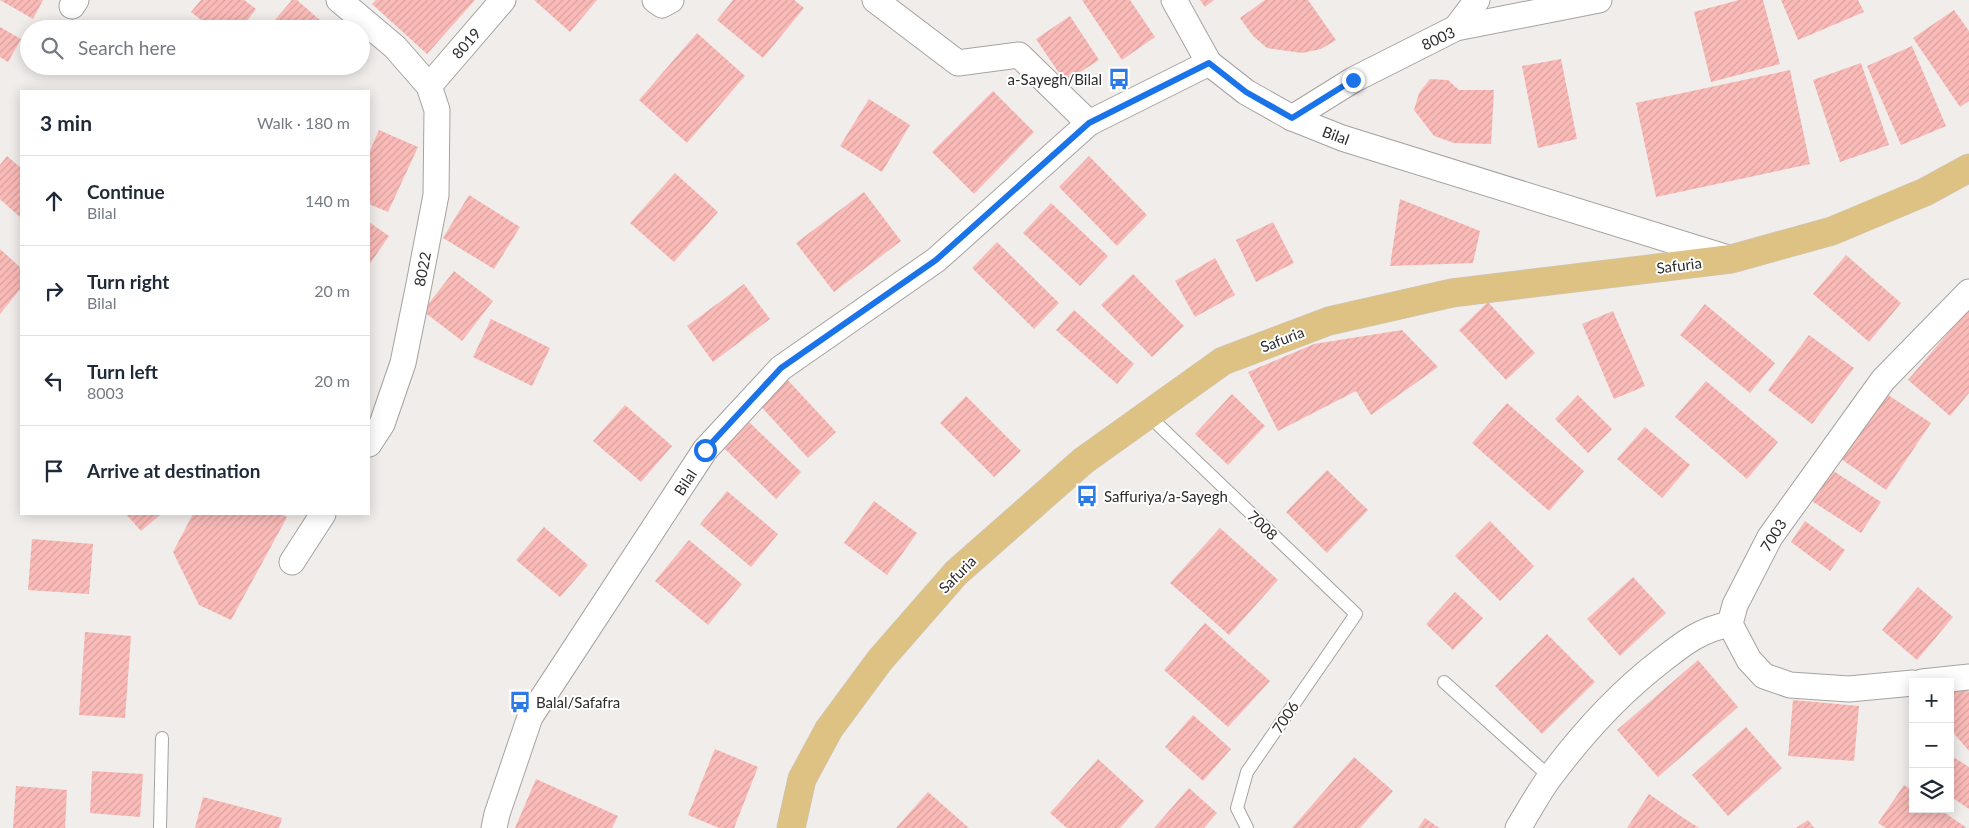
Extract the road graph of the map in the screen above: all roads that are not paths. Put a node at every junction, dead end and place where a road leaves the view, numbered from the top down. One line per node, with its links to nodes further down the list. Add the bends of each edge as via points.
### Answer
1 (339, 0): 9 (street)
2 (503, 0): 13 (street, 8019)
3 (655, 0): 4 (street, via 662,5)
4 (671, 0)
5 (875, 0): 15 (street, via 958,63 1019,55)
6 (1174, 0): 12 (street)
7 (1477, 0): 11 (street)
8 (1599, 0): 11 (street, 8003)
9 (363, 20)
10 (370, 26): 13 (street, via 395,47)
11 (1456, 28): 14 (street, 8003, via 1353,80)
12 (1209, 63): 14 (street, Bilal, via 1246,92); 15 (street, Bilal)
13 (429, 86): 20 (street, 8022, via 437,110 436,195 403,363 382,424)
14 (1292, 118): 17 (street, Bilal, via 1342,138)
15 (1089, 123): 32 (street, Bilal, via 936,260 781,368 705,450 530,717)
16 (1969, 168): 17 (main road, Safuria, via 1925,192 1832,232)
17 (1731, 259): 19 (main road, Safuria, via 1452,293 1329,320 1223,362)
18 (1969, 292): 24 (street, 7003, via 1883,380 1781,521 1735,605)
19 (1148, 415): 23 (lane, 7008); 33 (main road, Safuria, via 1083,461 956,573 880,660 829,729 802,779)
20 (370, 442)
21 (322, 515): 22 (street)
22 (292, 562)
23 (1356, 614): 34 (lane, 7006, via 1248,772 1237,808)
24 (1730, 624): 28 (street, via 1749,660 1764,676 1790,685 1849,690); 30 (street, via 1712,627 1692,637 1650,670 1603,712)
25 (1969, 677): 26 (street)
26 (1954, 679)
27 (1444, 682): 30 (lane)
28 (1909, 683)
29 (162, 738): 31 (lane)
30 (1550, 777): 35 (street)
31 (160, 828)
32 (494, 828)
33 (791, 828)
34 (1247, 828)
35 (1518, 828)

